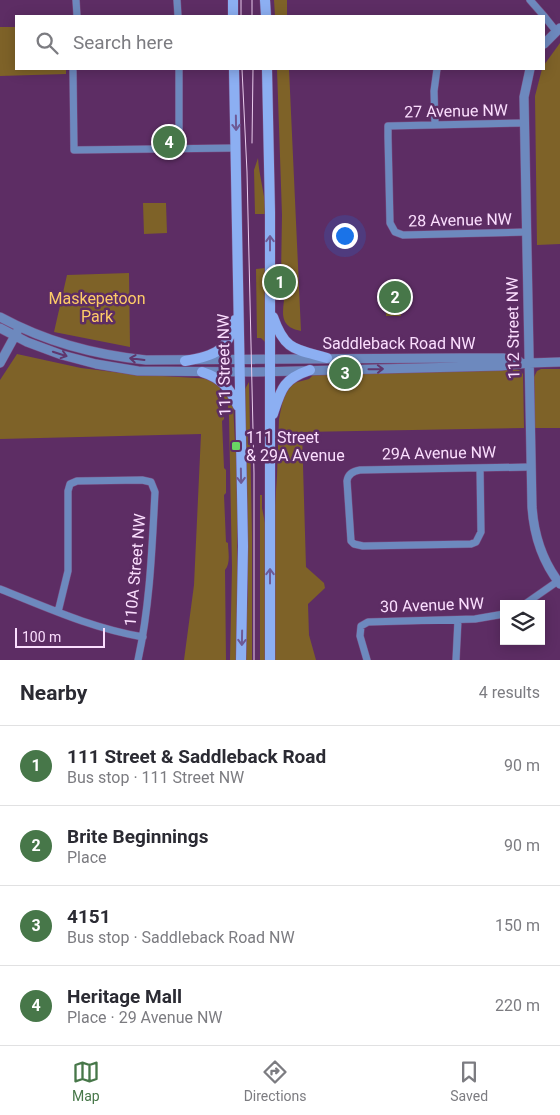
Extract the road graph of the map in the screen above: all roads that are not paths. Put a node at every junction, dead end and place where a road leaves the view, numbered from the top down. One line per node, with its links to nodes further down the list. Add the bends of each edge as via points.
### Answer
1 (76, 0): 6 (street)
2 (177, 0): 7 (street)
3 (233, 0): 8 (main road)
4 (266, 0): 9 (main road)
5 (530, 0): 10 (street)
6 (77, 15)
7 (178, 15)
8 (233, 15)
9 (266, 15)
10 (543, 15)
11 (545, 17): 12 (street)
12 (558, 29): 13 (street)
13 (545, 43)
14 (178, 70): 23 (street)
15 (234, 70): 22 (main road, 111 Street NW, one-way to 22)
16 (267, 70): 27 (main road, one-way to 16)
17 (437, 70): 21 (street)
18 (530, 70): 20 (street, 112 Street NW, via 524,97)
19 (73, 71): 23 (street, via 74,150)
20 (524, 124): 21 (street, 27 Avenue NW); 25 (street, 112 Street NW)
21 (435, 125): 24 (street, 27 Avenue NW, via 388,126 390,224)
22 (236, 148): 23 (street); 26 (main road, 111 Street NW)
23 (180, 149)
24 (395, 232): 25 (street, 28 Avenue NW, via 403,235)
25 (526, 232): 37 (street, 112 Street NW)
26 (238, 305): 32 (main road, 111 Street NW); 34 (main road, via 232,332 224,346 208,356)
27 (270, 310): 31 (main road, via 280,336 291,348); 33 (main road)
28 (0, 317): 30 (street)
29 (0, 328): 30 (street)
30 (17, 332): 34 (street, one-way to 30, via 146,360 99,353); 36 (street); 39 (street, one-way to 39, via 39,347 116,368)
31 (327, 358): 33 (street, Saddleback Road NW); 37 (street, Saddleback Road NW, via 503,358)
32 (239, 359): 33 (street); 34 (street); 40 (main road, 111 Street NW)
33 (269, 359): 41 (main road)
34 (185, 361)
35 (560, 362): 37 (street, Saddleback Road NW)
36 (0, 363)
37 (529, 363): 38 (street, Saddleback Road NW, one-way to 37); 44 (street, 112 Street NW)
38 (310, 370): 41 (street, Saddleback Road NW); 43 (main road, via 298,374 281,389)
39 (202, 372): 40 (street); 42 (main road, via 225,384)
40 (239, 372): 41 (street); 42 (main road, 111 Street NW)
41 (270, 372): 43 (main road)
42 (240, 410): 54 (main road, 111 Street NW, one-way to 54)
43 (270, 422): 55 (main road, one-way to 43)
44 (530, 467): 45 (street, 29A Avenue NW); 46 (street, 112 Street NW, via 535,533 544,559)
45 (480, 468): 45 (street, 29A Avenue NW, via 353,472 347,484 353,543 363,546 471,544 478,540 481,532)
46 (559, 583): 48 (street)
47 (0, 589): 49 (street)
48 (531, 600)
49 (58, 612): 52 (street, via 103,629); 52 (street, 110A Street NW, via 68,571 68,491 72,483 152,482 155,492 151,563)
50 (500, 615): 51 (street, 30 Avenue NW)
51 (458, 620): 56 (street, 30 Avenue NW, via 371,621 361,626 360,636); 57 (street)
52 (142, 637): 53 (street, 110A Street NW)
53 (138, 660)
54 (241, 660)
55 (270, 660)
56 (367, 660)
57 (456, 660)

